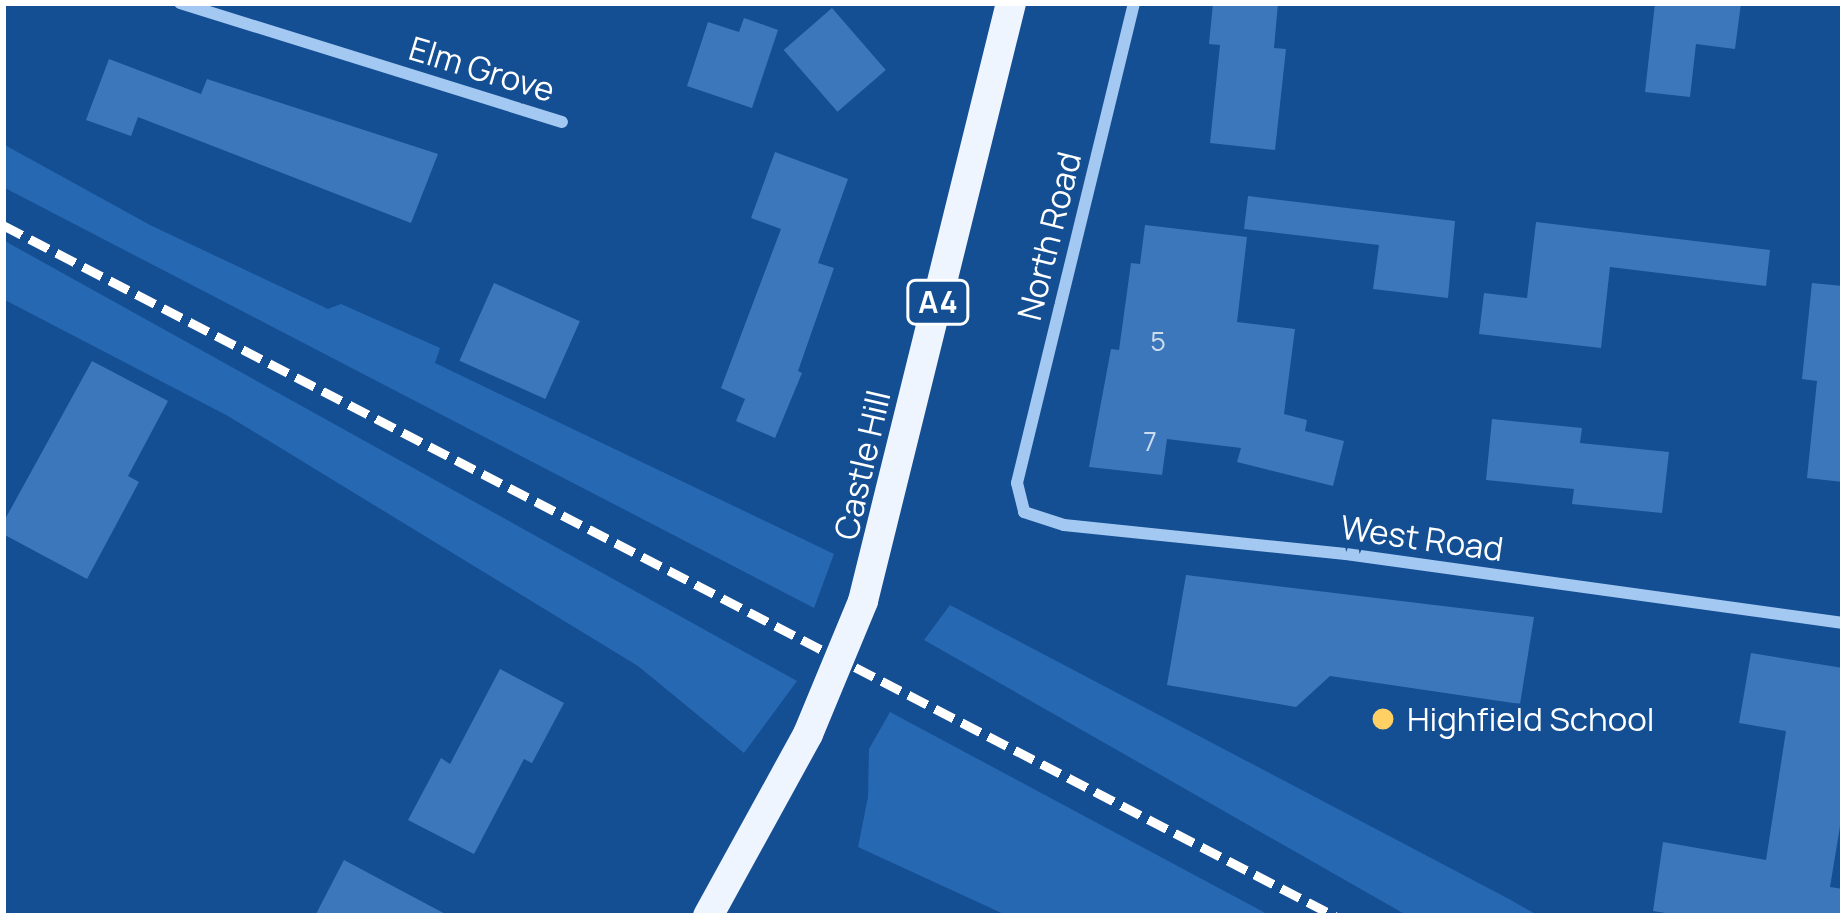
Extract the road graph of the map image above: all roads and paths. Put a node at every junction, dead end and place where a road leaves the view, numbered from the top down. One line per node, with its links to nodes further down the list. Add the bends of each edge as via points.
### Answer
1 (180, 3): 4 (street, Elm Grove)
2 (1011, 3): 7 (main road, Castle Hill / A4, bridge, via 863,602 808,734)
3 (1134, 3): 5 (street, North Road)
4 (562, 122)
5 (1017, 483): 6 (street, West Road, via 1024,512 1064,525 1346,554)
6 (1843, 622)
7 (708, 916)

